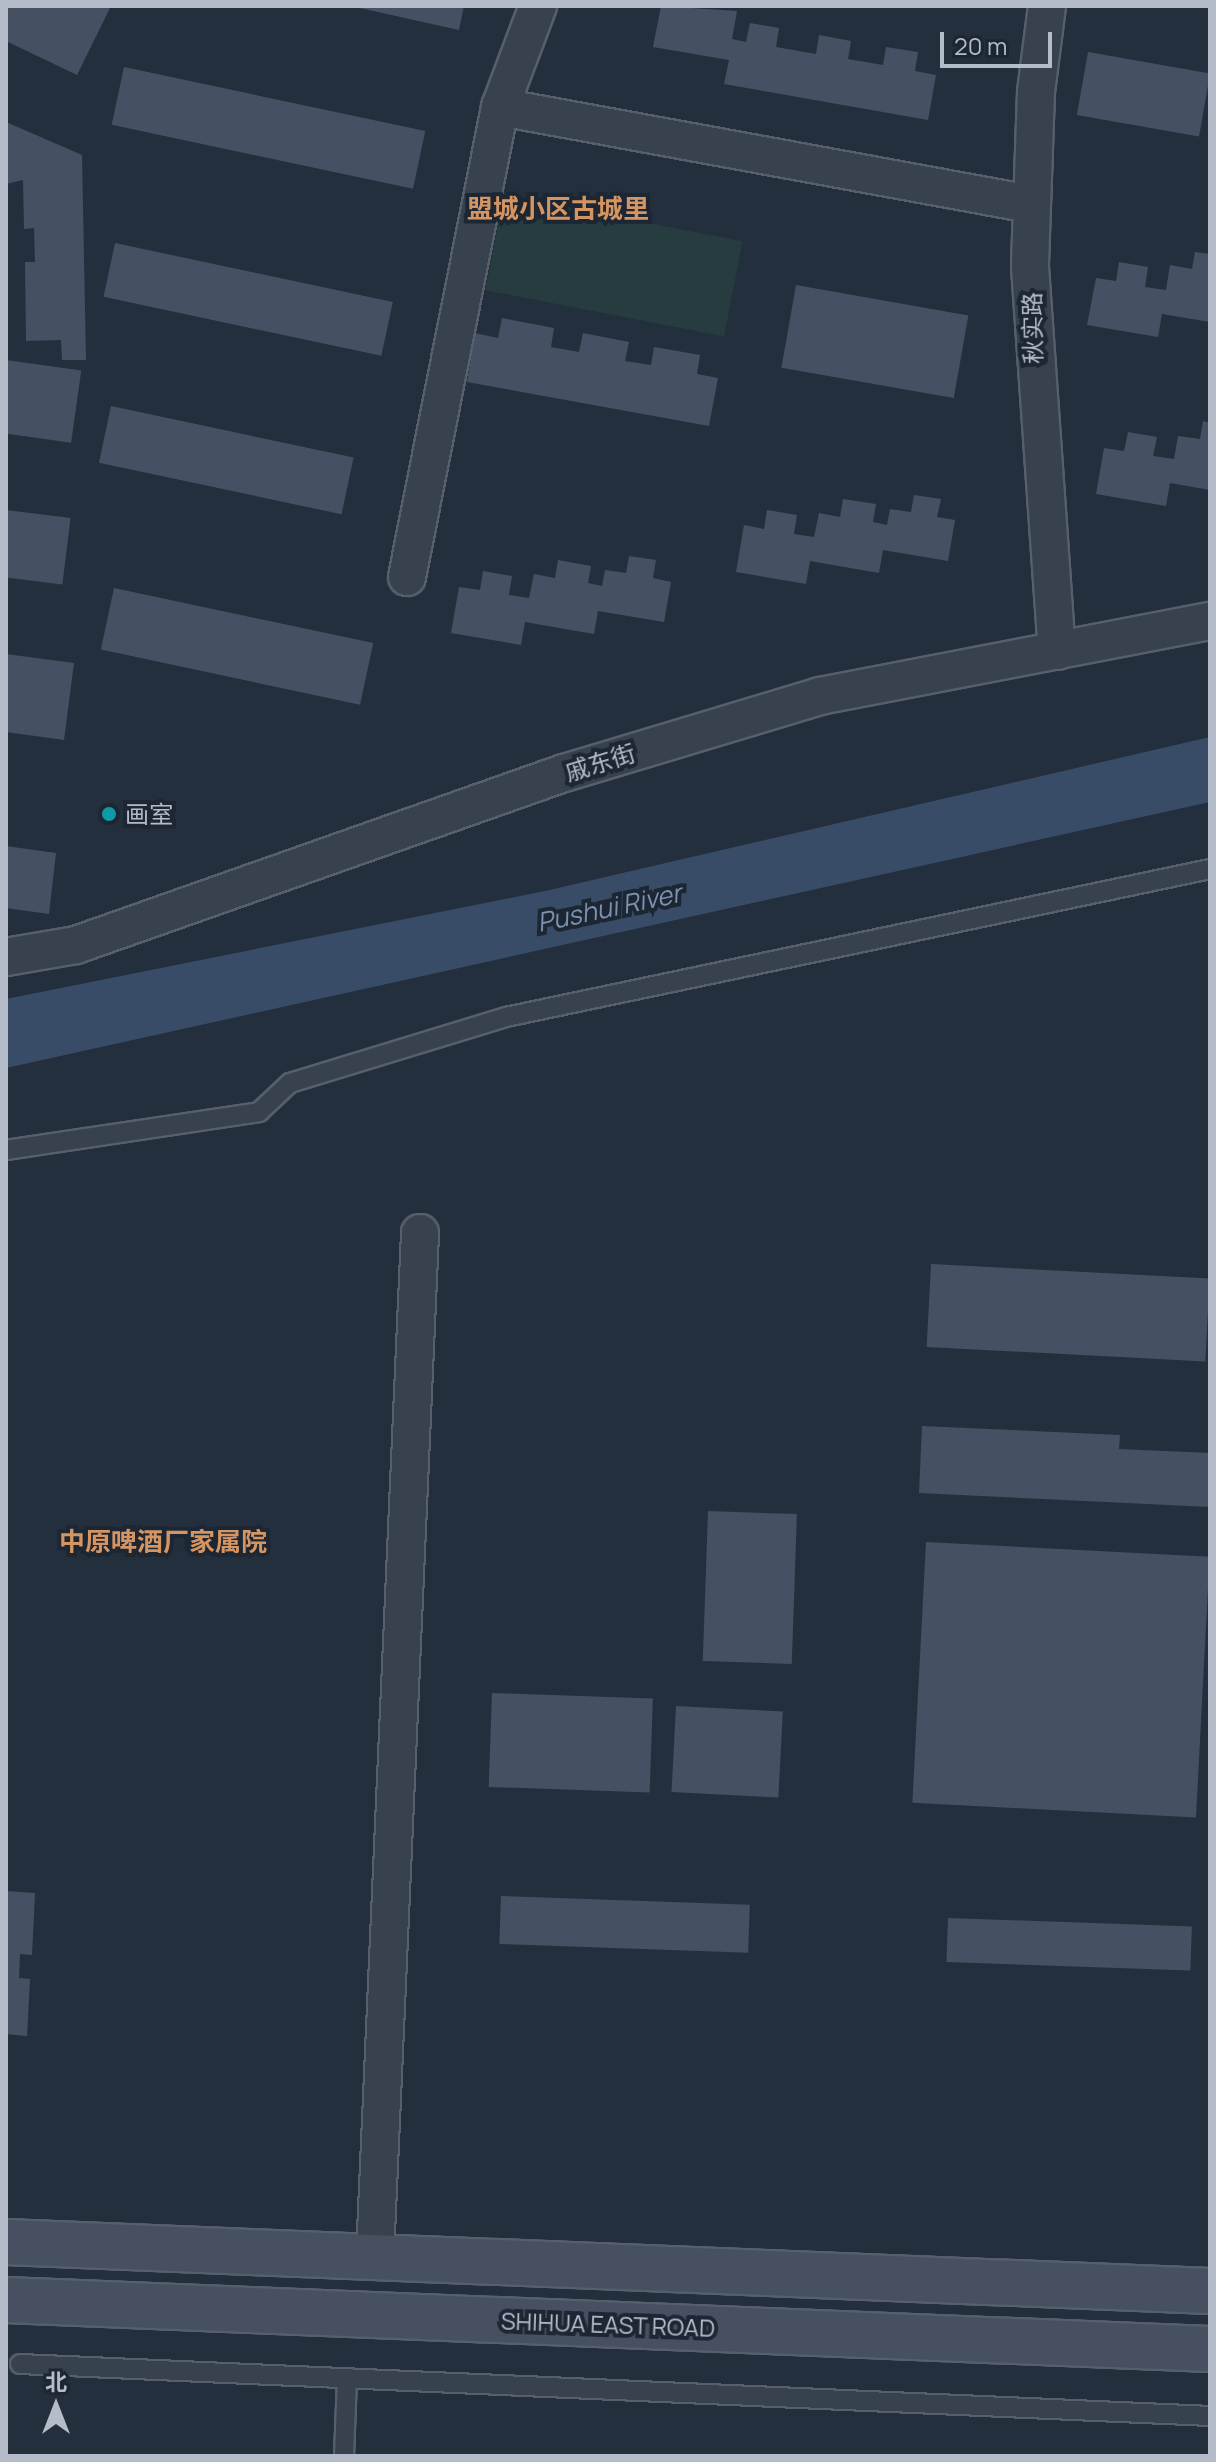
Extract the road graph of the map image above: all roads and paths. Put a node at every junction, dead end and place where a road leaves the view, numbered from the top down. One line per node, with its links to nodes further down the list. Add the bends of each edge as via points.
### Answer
1 (538, 6): 3 (street)
2 (1047, 6): 4 (street, 秋实路)
3 (500, 107): 4 (street); 5 (street)
4 (1030, 204): 7 (street, 秋实路, via 1033,374)
5 (407, 577)
6 (1210, 621): 7 (street, 戚东街)
7 (1057, 651): 9 (street, 戚东街, via 820,696 564,773 76,945)
8 (1210, 869): 10 (lane, via 506,1017 290,1083 259,1112)
9 (6, 957)
10 (6, 1150)
11 (420, 1233): 13 (street)
12 (6, 2242): 13 (main road)
13 (375, 2256): 14 (main road)
14 (1210, 2291)
15 (6, 2300): 16 (main road, SHIHUA EAST ROAD)
16 (1210, 2349)
17 (20, 2364): 18 (lane)
18 (347, 2378): 19 (lane); 20 (lane)
19 (1210, 2416)
20 (344, 2456)

